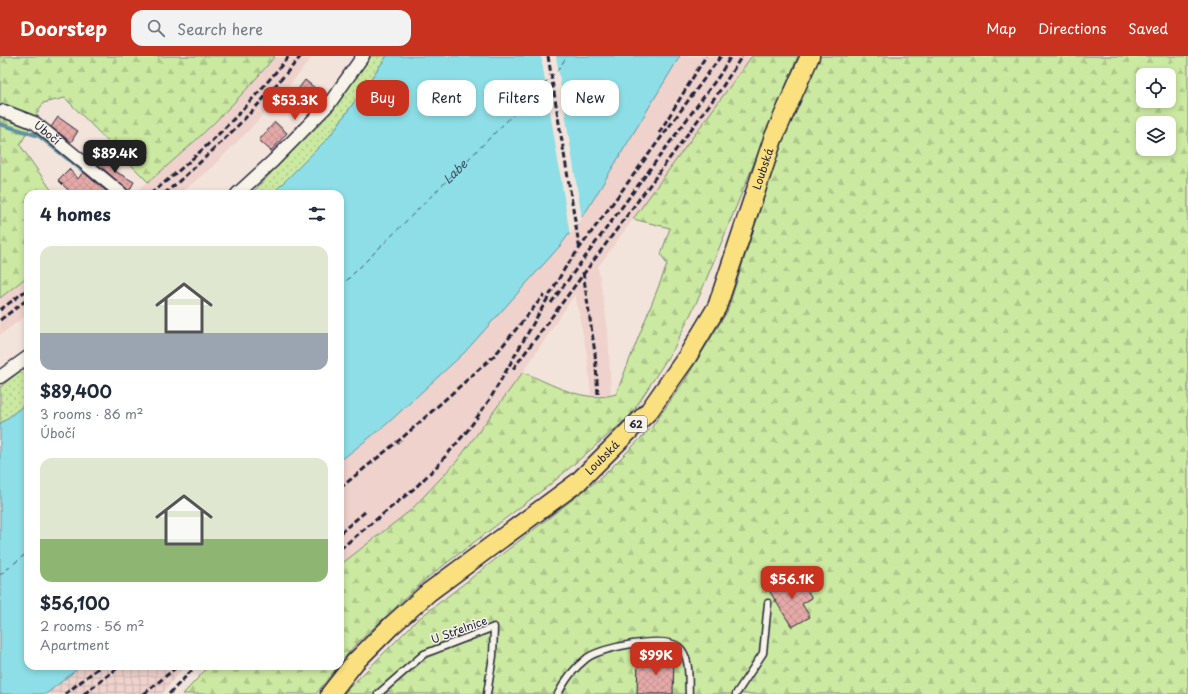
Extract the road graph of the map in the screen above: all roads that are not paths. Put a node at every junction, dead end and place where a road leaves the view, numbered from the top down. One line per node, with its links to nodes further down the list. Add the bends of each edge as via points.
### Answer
1 (363, 56): 5 (street, via 329,104)
2 (810, 56): 9 (main road, Loubská / 62, via 773,139 717,307 687,357 649,411 578,482 429,592 355,662)
3 (4, 111): 4 (street, Úbočí, via 34,123)
4 (117, 190)
5 (241, 190)
6 (24, 360): 7 (street)
7 (0, 377)
8 (768, 603): 14 (lane, via 763,653)
9 (330, 694)
10 (378, 694): 11 (lane, U Střelnice, via 424,654 494,627 493,656)
11 (487, 694)
12 (558, 694): 13 (lane, via 569,673 588,657 616,646 670,642 680,648 687,663)
13 (689, 694)
14 (736, 694)

